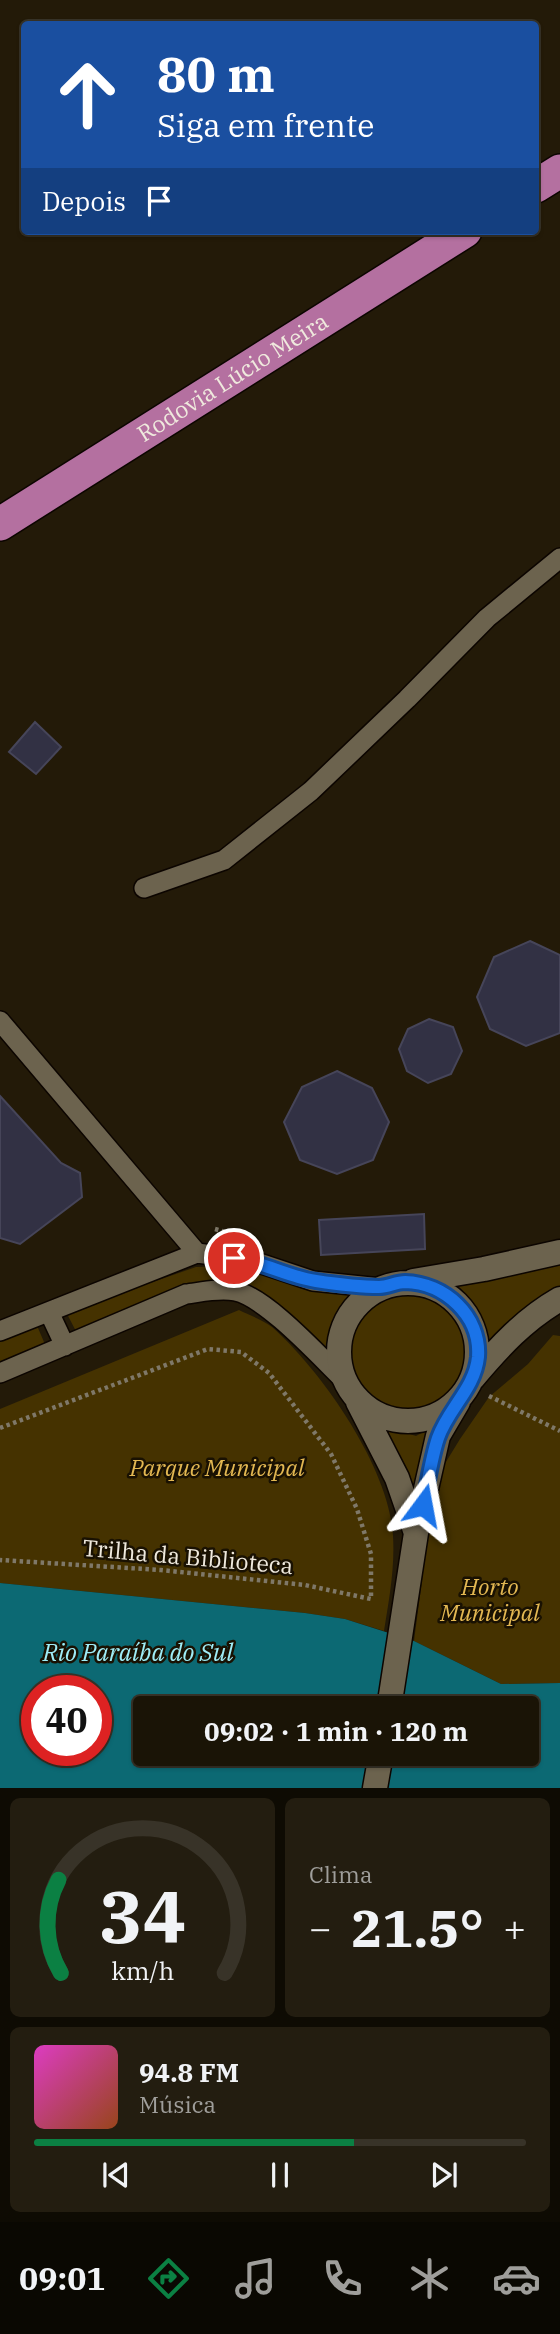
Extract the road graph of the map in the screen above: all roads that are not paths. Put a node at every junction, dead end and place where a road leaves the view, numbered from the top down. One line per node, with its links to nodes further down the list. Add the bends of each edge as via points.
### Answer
1 (560, 171): 2 (highway)
2 (539, 185)
3 (459, 235): 4 (highway, Rodovia Lúcio Meira)
4 (0, 524)
5 (560, 558): 6 (street, via 487,618 311,791 224,860)
6 (144, 888)
7 (0, 1021): 9 (street)
8 (560, 1252): 10 (street)
9 (197, 1254): 11 (street, via 250,1260 313,1281); 13 (street)
10 (405, 1282): 11 (street); 18 (street, via 428,1285 466,1312 478,1356)
11 (381, 1287): 17 (street, via 362,1299 340,1336 338,1359)
12 (560, 1299): 18 (street, via 504,1340)
13 (49, 1312): 14 (street); 15 (street)
14 (0, 1331)
15 (65, 1346): 16 (street); 17 (street, via 186,1294 237,1291 266,1307 299,1335)
16 (0, 1373)
17 (350, 1389): 18 (street, via 374,1413 396,1421 442,1413); 19 (street, via 397,1478)
18 (466, 1389): 19 (street, via 439,1436)
19 (416, 1533): 20 (street)
20 (390, 1696)
21 (379, 1766): 22 (street)
22 (375, 1788)

